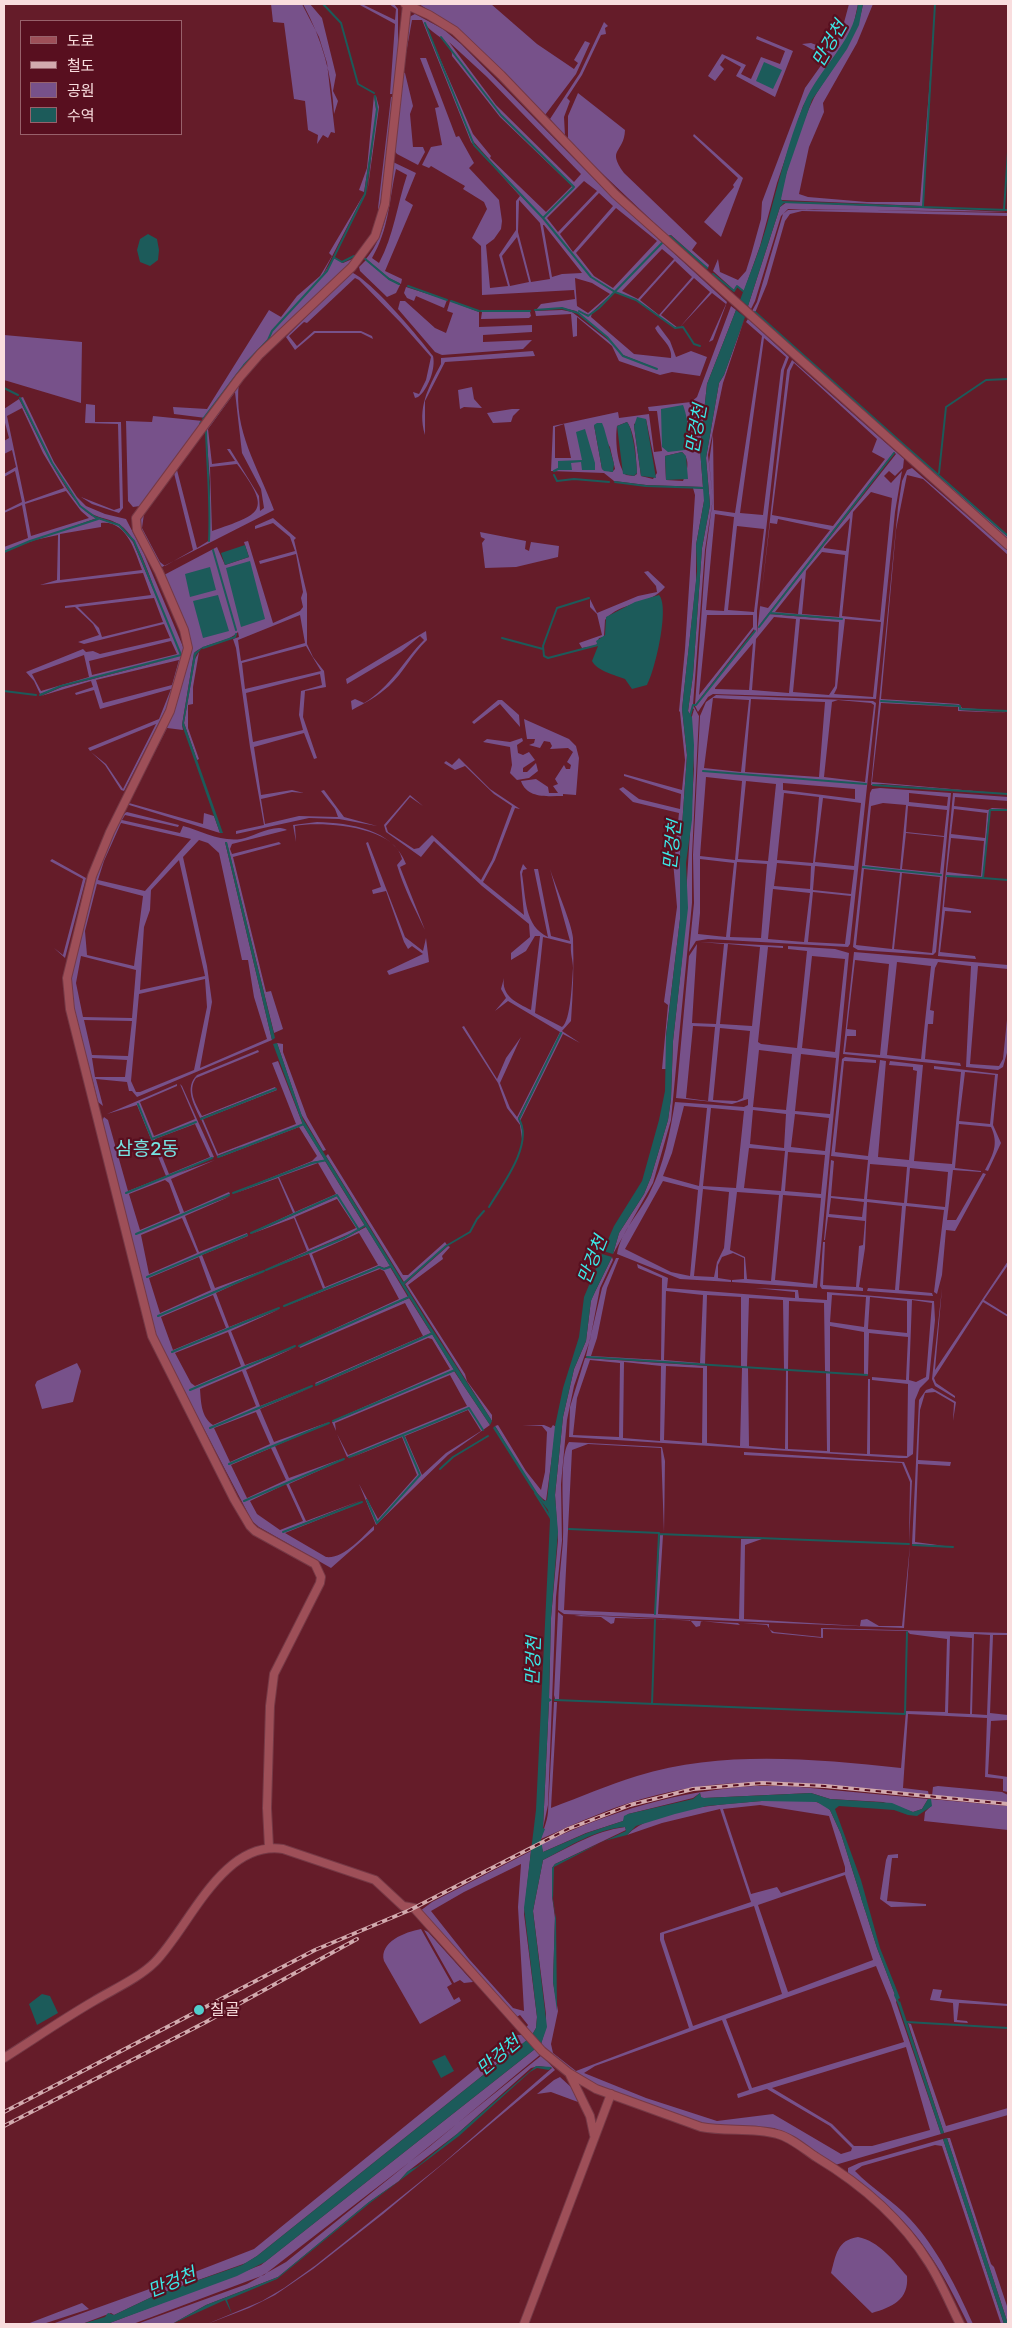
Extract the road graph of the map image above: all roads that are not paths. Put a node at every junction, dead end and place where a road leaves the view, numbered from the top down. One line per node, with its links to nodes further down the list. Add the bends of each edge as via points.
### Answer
1 (406, 4): 2 (street, via 455,31 602,181); 3 (street, via 386,204 375,236 352,267 246,370 136,518 137,530 163,581 184,630 188,648 170,710 92,876 67,978 70,1009 157,1350 250,1526 315,1564 321,1577 274,1674 267,1808)
2 (1008, 545)
3 (269, 1847): 4 (street, via 249,1853 220,1877 150,1966); 5 (street, via 375,1880 403,1906 414,1908 542,2051)
4 (4, 2058)
5 (569, 2073): 6 (street); 7 (street, via 590,2116)
6 (611, 2094): 7 (street); 9 (street, via 701,2127 779,2134 835,2168 885,2207 908,2234 929,2264)
7 (594, 2135): 8 (street)
8 (524, 2324)
9 (960, 2324)

